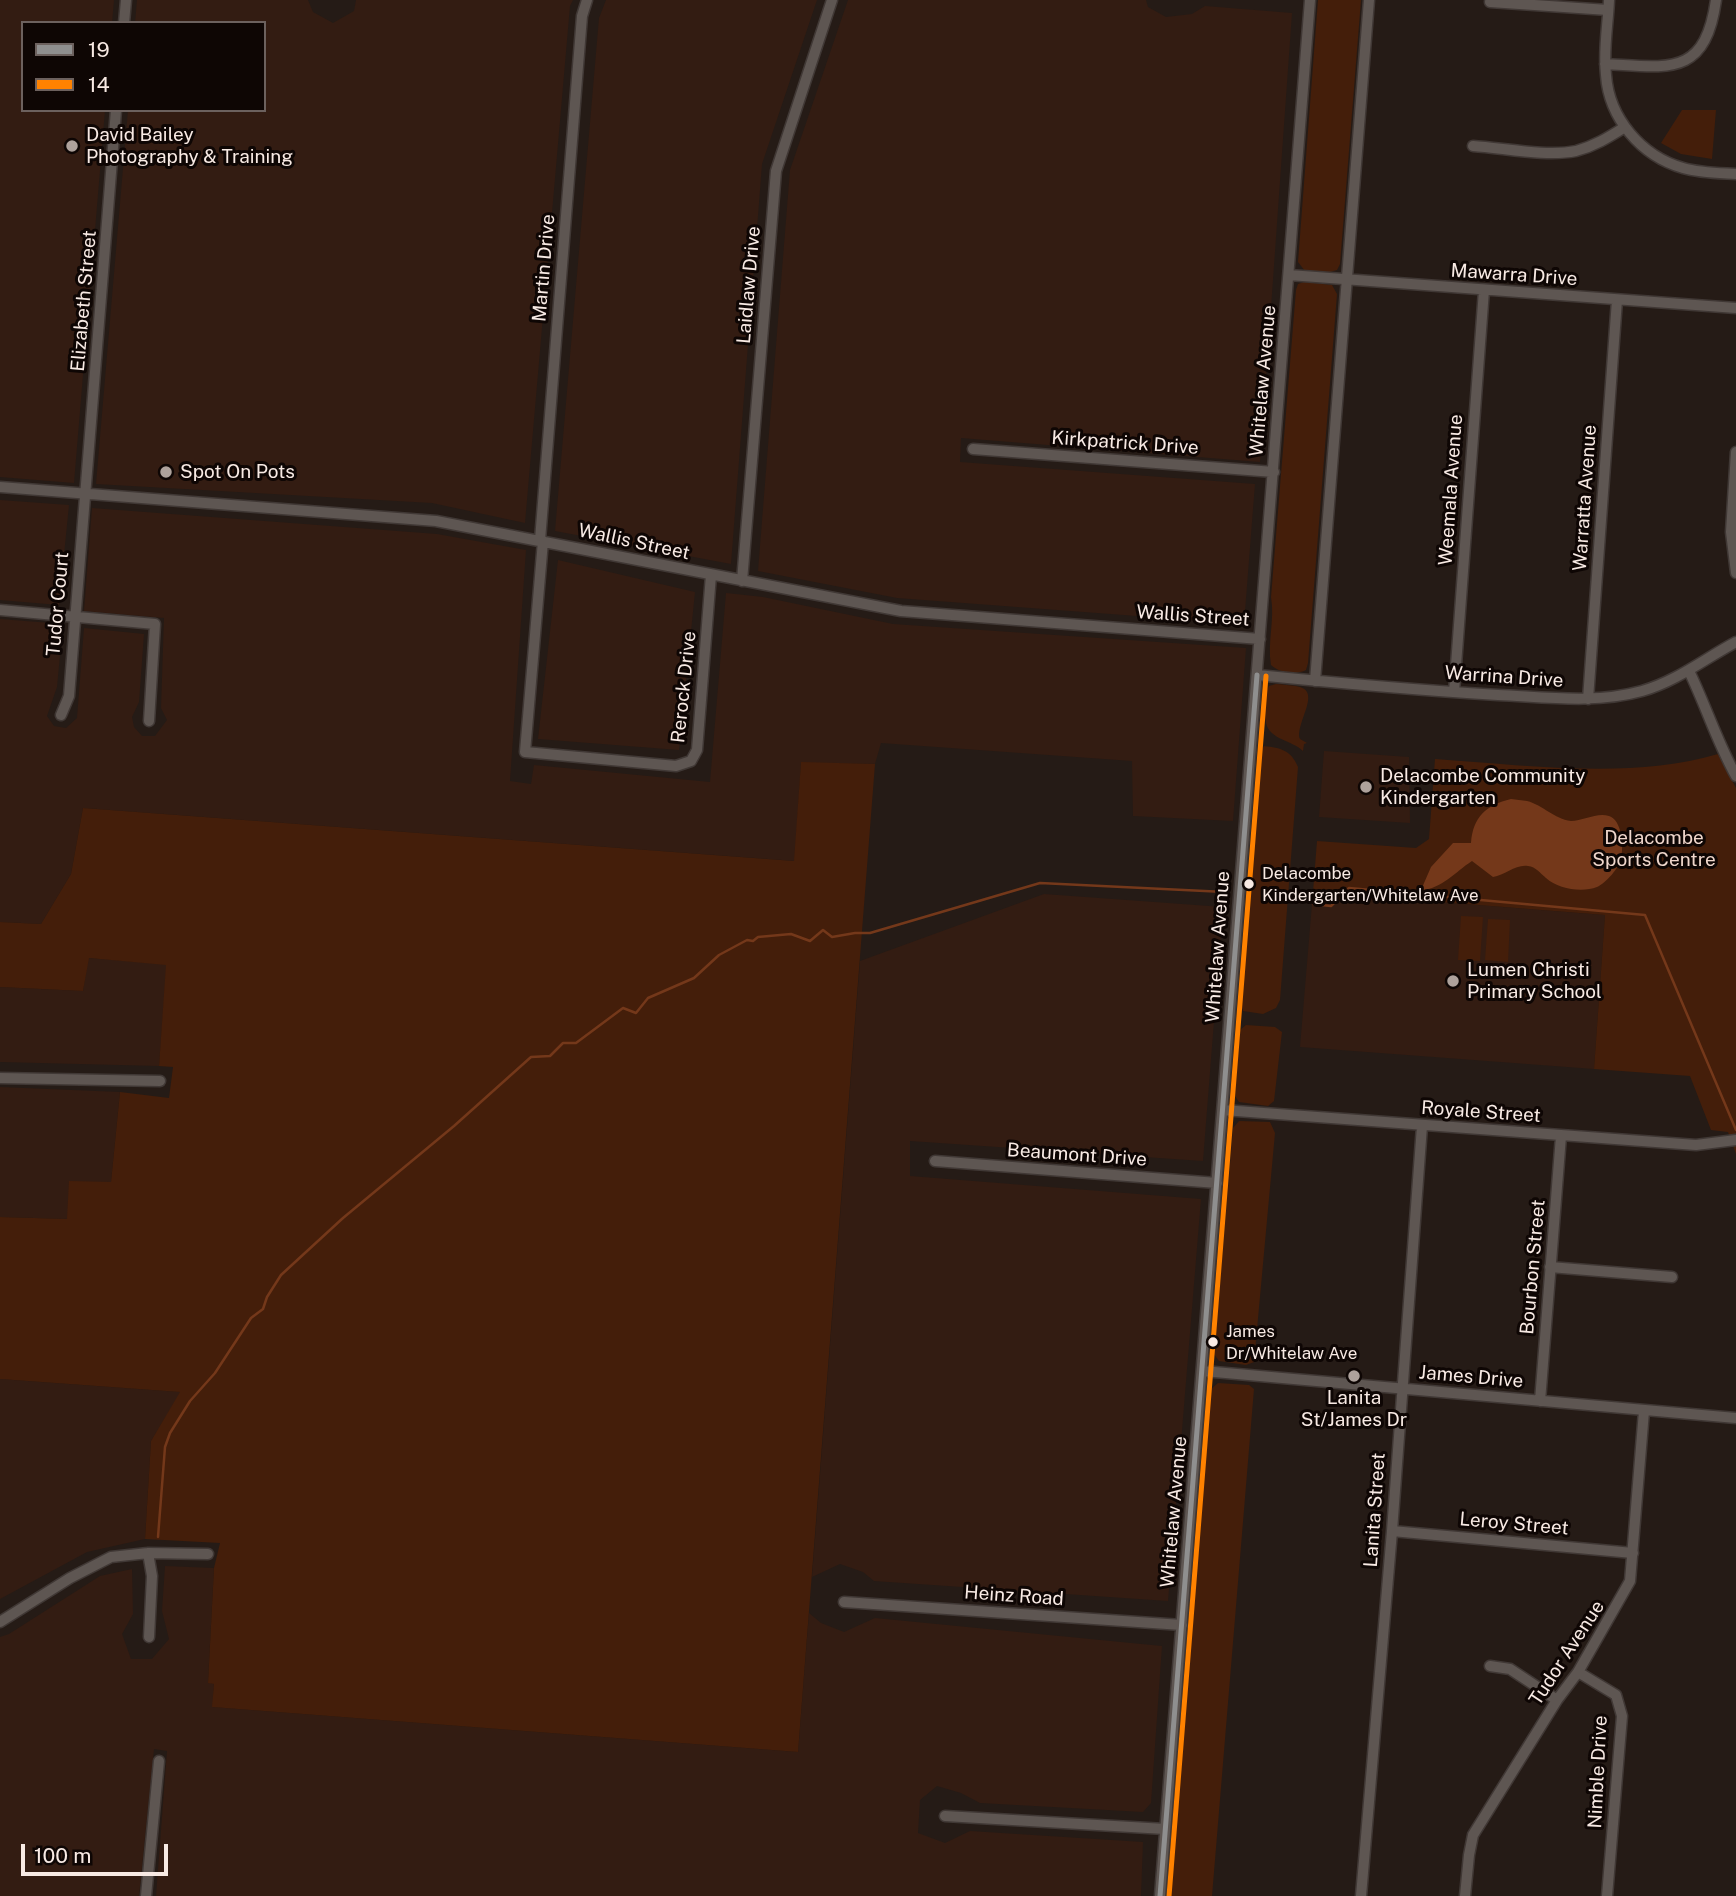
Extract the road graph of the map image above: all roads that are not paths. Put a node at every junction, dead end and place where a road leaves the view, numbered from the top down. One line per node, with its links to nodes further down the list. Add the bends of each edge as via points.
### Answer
1 (126, 0): 9 (street)
2 (587, 0): 25 (street, Martin Drive, via 582,16)
3 (832, 0): 28 (street, Laidlaw Drive, via 776,172)
4 (1310, 0): 15 (street, Whitelaw Avenue)
5 (1369, 0): 16 (street)
6 (1716, 0): 10 (street, via 1709,32 1685,61 1664,67)
7 (1490, 2): 8 (street)
8 (1609, 5): 10 (street)
9 (124, 21)
10 (1605, 64): 12 (street, via 1609,94)
11 (117, 112): 24 (street, Elizabeth Street)
12 (1625, 127): 13 (street, via 1571,152); 14 (street, via 1645,149 1668,163)
13 (1473, 146)
14 (1736, 174)
15 (1289, 275): 16 (street, Mawarra Drive); 22 (street, Whitelaw Avenue)
16 (1347, 279): 17 (street, Mawarra Drive); 35 (street)
17 (1484, 290): 18 (street, Mawarra Drive); 36 (street, Weemala Avenue)
18 (1617, 300): 19 (street, Mawarra Drive); 37 (street, Warratta Avenue)
19 (1736, 308)
20 (973, 449): 22 (street, Kirkpatrick Drive)
21 (1736, 452): 26 (street, via 1731,521)
22 (1274, 472): 31 (street, Whitelaw Avenue)
23 (0, 487): 24 (street, Wallis Street)
24 (85, 494): 25 (street, Wallis Street, via 436,522); 30 (street, Tudor Court)
25 (541, 540): 27 (street, Wallis Street); 40 (street, Martin Drive)
26 (1736, 573)
27 (711, 575): 28 (street, Wallis Street); 40 (street, Rerock Drive, via 697,750 691,761 676,765)
28 (742, 581): 31 (street, Wallis Street, via 901,611)
29 (0, 610): 30 (street)
30 (75, 617): 38 (street, Tudor Court, via 69,696); 39 (street, via 155,624)
31 (1260, 639): 34 (street, Whitelaw Avenue)
32 (1736, 642): 33 (street, Warrina Drive)
33 (1689, 671): 37 (street, Warrina Drive, via 1639,692); 41 (street)
34 (1257, 676): 35 (street, Warrina Drive); 44 (street, Whitelaw Avenue)
35 (1315, 681): 36 (street, Warrina Drive)
36 (1454, 692): 37 (street, Warrina Drive)
37 (1588, 699)
38 (61, 715)
39 (149, 721)
40 (525, 752)
41 (1736, 776)
42 (0, 1077): 43 (street)
43 (160, 1081)
44 (1223, 1111): 45 (street, Royale Street); 49 (street, Whitelaw Avenue)
45 (1423, 1126): 46 (street, Royale Street); 53 (street, Lanita Street)
46 (1561, 1136): 47 (street, Royale Street, via 1696,1145); 50 (street, Bourbon Street)
47 (1736, 1140)
48 (934, 1161): 49 (street, Beaumont Drive)
49 (1217, 1183): 52 (street, Whitelaw Avenue)
50 (1550, 1267): 51 (street); 54 (street, Bourbon Street)
51 (1672, 1277)
52 (1203, 1371): 53 (street, James Drive); 63 (street, Whitelaw Avenue)
53 (1402, 1388): 54 (street, James Drive); 57 (street, Lanita Street)
54 (1540, 1401): 55 (street, James Drive)
55 (1644, 1411): 56 (street, James Drive); 59 (street, Tudor Avenue)
56 (1736, 1418)
57 (1392, 1531): 59 (street, Leroy Street); 73 (street, Lanita Street)
58 (148, 1553): 60 (street); 62 (street, via 111,1557); 64 (street, via 152,1576)
59 (1633, 1553): 66 (street, Tudor Avenue, via 1630,1581)
60 (208, 1555)
61 (844, 1602): 63 (street, Heinz Road)
62 (0, 1622)
63 (1182, 1625): 70 (street, Whitelaw Avenue)
64 (149, 1637)
65 (1490, 1666): 67 (street, via 1510,1669)
66 (1578, 1672): 67 (street, Tudor Avenue); 75 (street, Nimble Drive, via 1616,1695 1622,1716)
67 (1557, 1700): 74 (street, Tudor Avenue, via 1473,1835)
68 (159, 1761): 71 (street)
69 (945, 1816): 70 (street)
70 (1165, 1829): 72 (street, Whitelaw Avenue)
71 (146, 1896)
72 (1160, 1896)
73 (1361, 1896)
74 (1465, 1896)
75 (1607, 1896)

